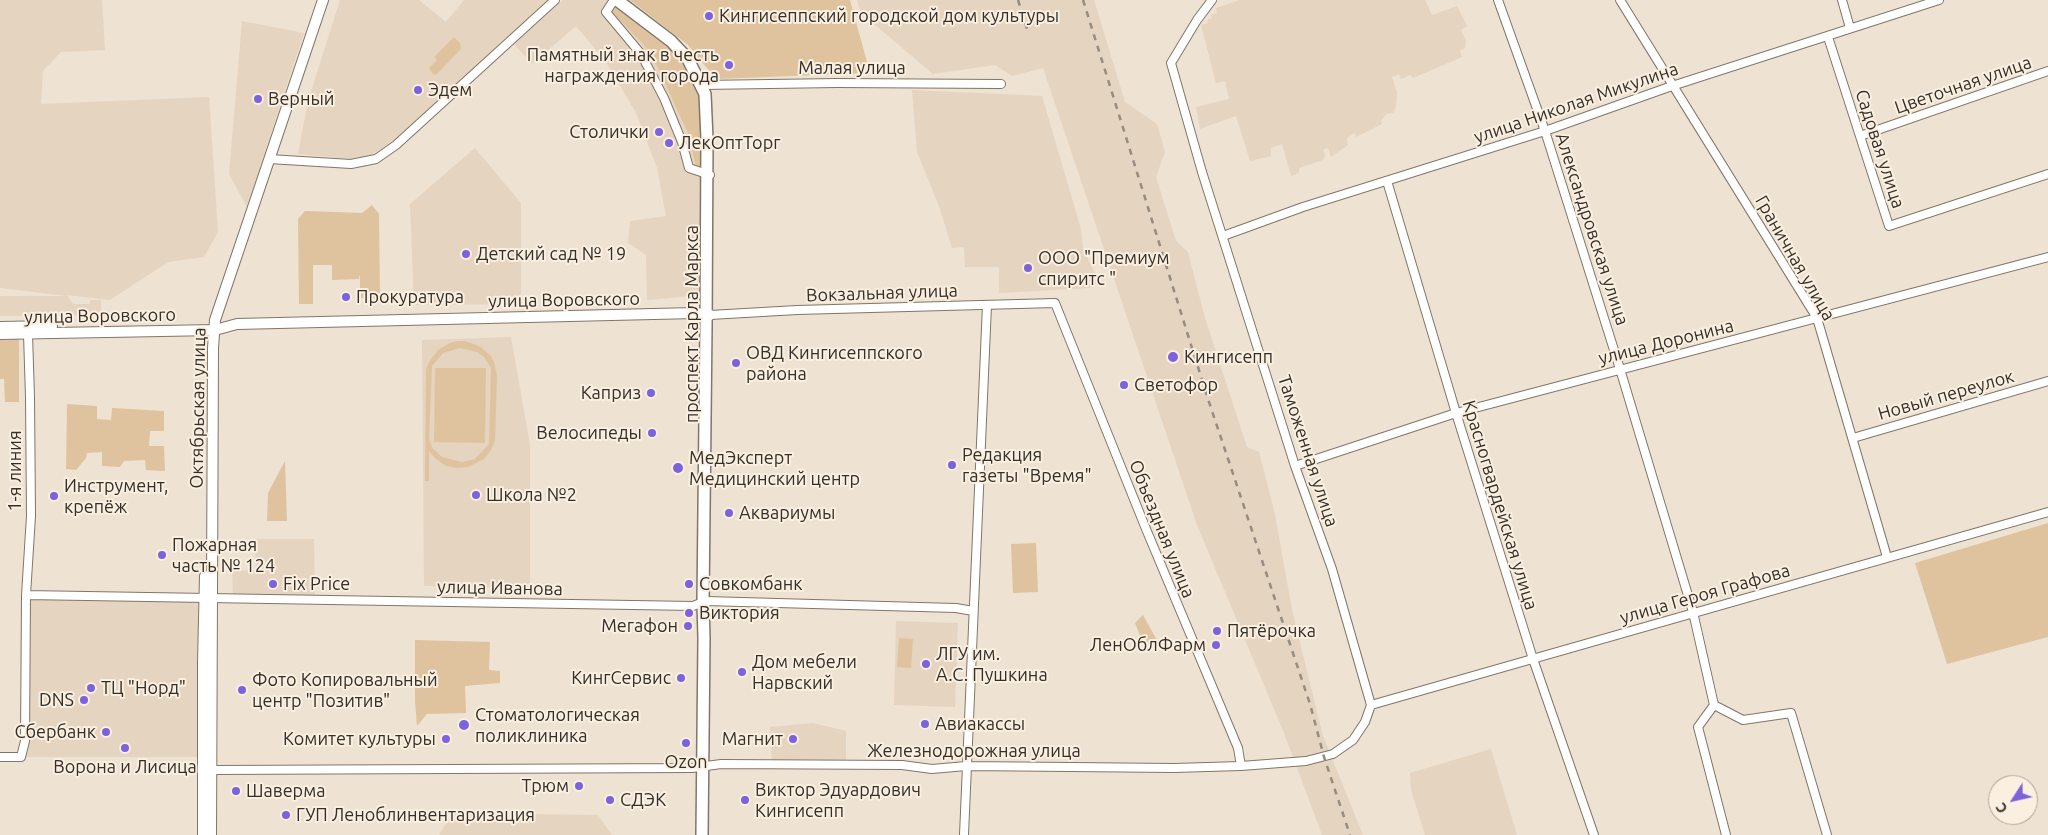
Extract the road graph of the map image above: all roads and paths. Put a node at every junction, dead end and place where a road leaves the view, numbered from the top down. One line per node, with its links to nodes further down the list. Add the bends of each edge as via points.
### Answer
1 (317, 0): 29 (street, via 210,317)
2 (322, 0): 19 (street, Октябрьская улица)
3 (555, 0): 19 (street, via 396,145 376,159 350,164)
4 (616, 0): 15 (main road, via 671,41 688,59); 21 (street, via 606,12 641,54 664,98 689,168)
5 (623, 0): 15 (main road, проспект Карла Маркса, via 690,56)
6 (1212, 0): 23 (street, Таможенная улица, via 1171,64)
7 (1498, 0): 17 (street, Александровская улица)
8 (1842, 0): 11 (street)
9 (1938, 0): 11 (street, улица Николая Микулина)
10 (1623, 1): 16 (street, Граничная улица)
11 (1850, 28): 12 (street, улица Николая Микулина)
12 (1828, 37): 16 (street, улица Николая Микулина); 18 (street, Садовая улица)
13 (2048, 71): 18 (street, Цветочная улица)
14 (1001, 84): 15 (street, Малая улица)
15 (704, 85): 21 (main road, проспект Карла Маркса, via 709,94)
16 (1672, 86): 17 (street, улица Николая Микулина); 28 (street, Граничная улица)
17 (1545, 131): 22 (street, улица Николая Микулина); 33 (street, Александровская улица)
18 (1860, 136): 20 (street, Садовая улица, via 1889,226)
19 (269, 159): 29 (street, Октябрьская улица)
20 (2048, 174)
21 (709, 175): 27 (main road, проспект Карла Маркса)
22 (1387, 181): 23 (street, улица Николая Микулина); 35 (street, Красногвардейская улица)
23 (1223, 236): 37 (street, Таможенная улица)
24 (2048, 257): 28 (street, улица Доронина)
25 (1055, 303): 26 (street, Вокзальная улица); 50 (street, Объездная улица, via 1238,748)
26 (987, 305): 27 (street, Вокзальная улица); 43 (street)
27 (708, 315): 29 (street, улица Воровского); 42 (main road, проспект Карла Маркса)
28 (1818, 318): 33 (street, улица Доронина); 36 (street, Граничная улица)
29 (212, 326): 30 (street); 32 (street, улица Воровского); 41 (street, Октябрьская улица)
30 (0, 327)
31 (0, 334): 32 (street, улица Воровского)
32 (28, 334): 40 (street, 1-я линия, via 31,516)
33 (1620, 369): 35 (street, улица Доронина); 44 (street, Александровская улица)
34 (2048, 381): 36 (street, Новый переулок)
35 (1456, 413): 37 (street, улица Доронина); 45 (street, Красногвардейская улица)
36 (1853, 438): 39 (street, Граничная улица)
37 (1296, 466): 46 (street, Таможенная улица, via 1332,568)
38 (2048, 512): 39 (street, улица Героя Графова)
39 (1887, 557): 44 (street, улица Героя Графова)
40 (26, 596): 41 (street, улица Иванова); 48 (street, 1-я линия, via 25,741 21,758)
41 (208, 599): 42 (street, улица Иванова, via 693,606); 52 (street, Октябрьская улица); 53 (street)
42 (704, 602): 43 (street, улица Иванова); 51 (main road, проспект Карла Маркса)
43 (973, 611): 49 (street)
44 (1693, 612): 45 (street, улица Героя Графова); 47 (street, Александровская улица)
45 (1533, 659): 46 (street, улица Героя Графова); 58 (street, Красногвардейская улица)
46 (1371, 705): 50 (street, Железнодорожная улица, via 1366,722 1353,740 1333,754 1306,761)
47 (1714, 705): 59 (street, via 1698,727); 60 (street, via 1743,720 1791,713)
48 (0, 757)
49 (966, 766): 50 (street, Железнодорожная улица); 51 (street, Железнодорожная улица, via 932,769 902,765 721,764); 57 (street)
50 (1241, 766)
51 (705, 767): 52 (street, Железнодорожная улица); 55 (main road); 56 (main road, проспект Карла Маркса)
52 (211, 770): 54 (street, Октябрьская улица)
53 (203, 835)
54 (211, 835)
55 (702, 835)
56 (706, 835)
57 (964, 835)
58 (1594, 835)
59 (1726, 835)
60 (1827, 835)

